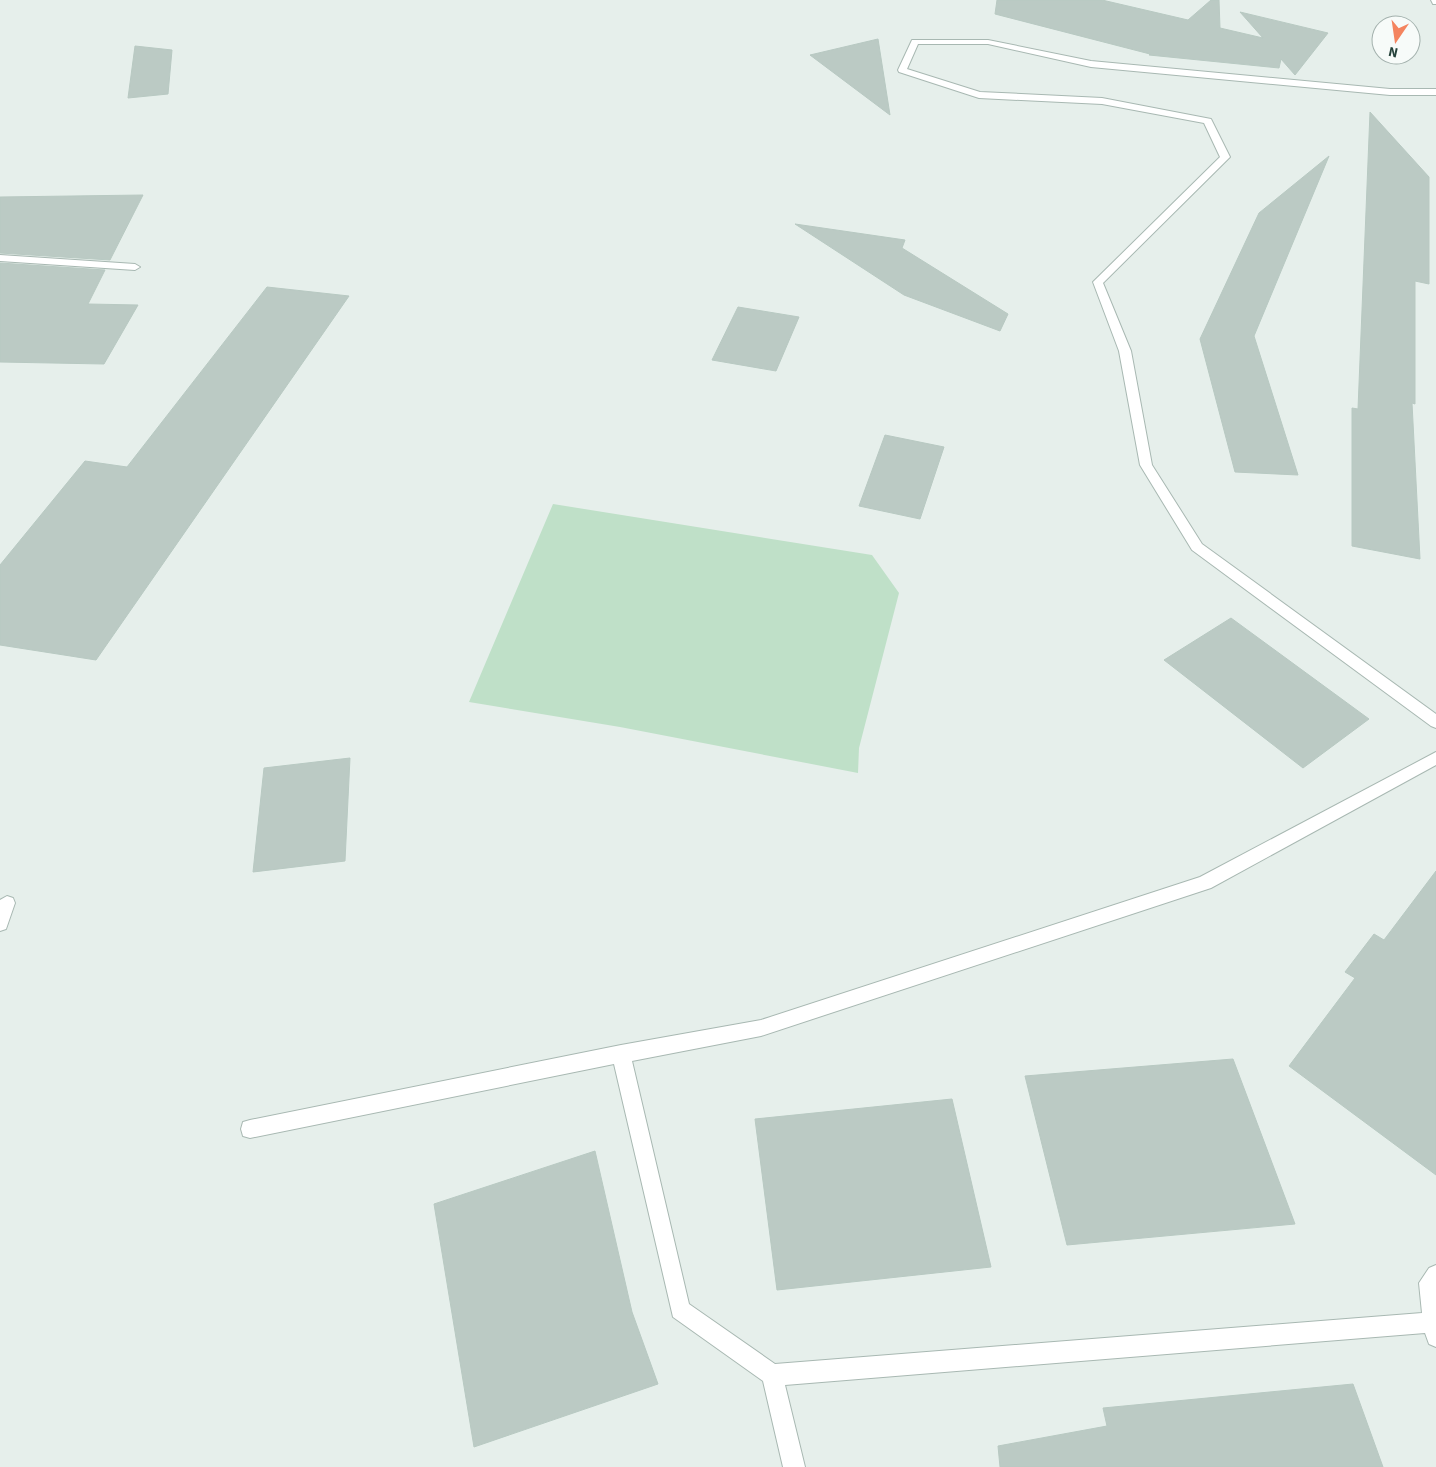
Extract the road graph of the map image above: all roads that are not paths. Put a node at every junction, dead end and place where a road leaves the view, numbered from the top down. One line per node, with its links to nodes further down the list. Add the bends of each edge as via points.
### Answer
1 (1436, 92): 4 (street, via 1390,92 1091,64 988,42 915,42 902,70 979,95 1102,101 1208,121 1225,157 1098,282 1125,352 1146,465 1197,548)
2 (0, 258): 3 (street)
3 (135, 267)
4 (1436, 722)
5 (1436, 758): 8 (street, via 1205,883 761,1028)
6 (6, 903): 7 (street)
7 (0, 924)
8 (621, 1054): 9 (street); 12 (street, via 680,1310)
9 (250, 1129)
10 (1436, 1275): 11 (street, via 1429,1283)
11 (1435, 1329): 12 (street)
12 (772, 1375): 13 (street)
13 (794, 1467)

